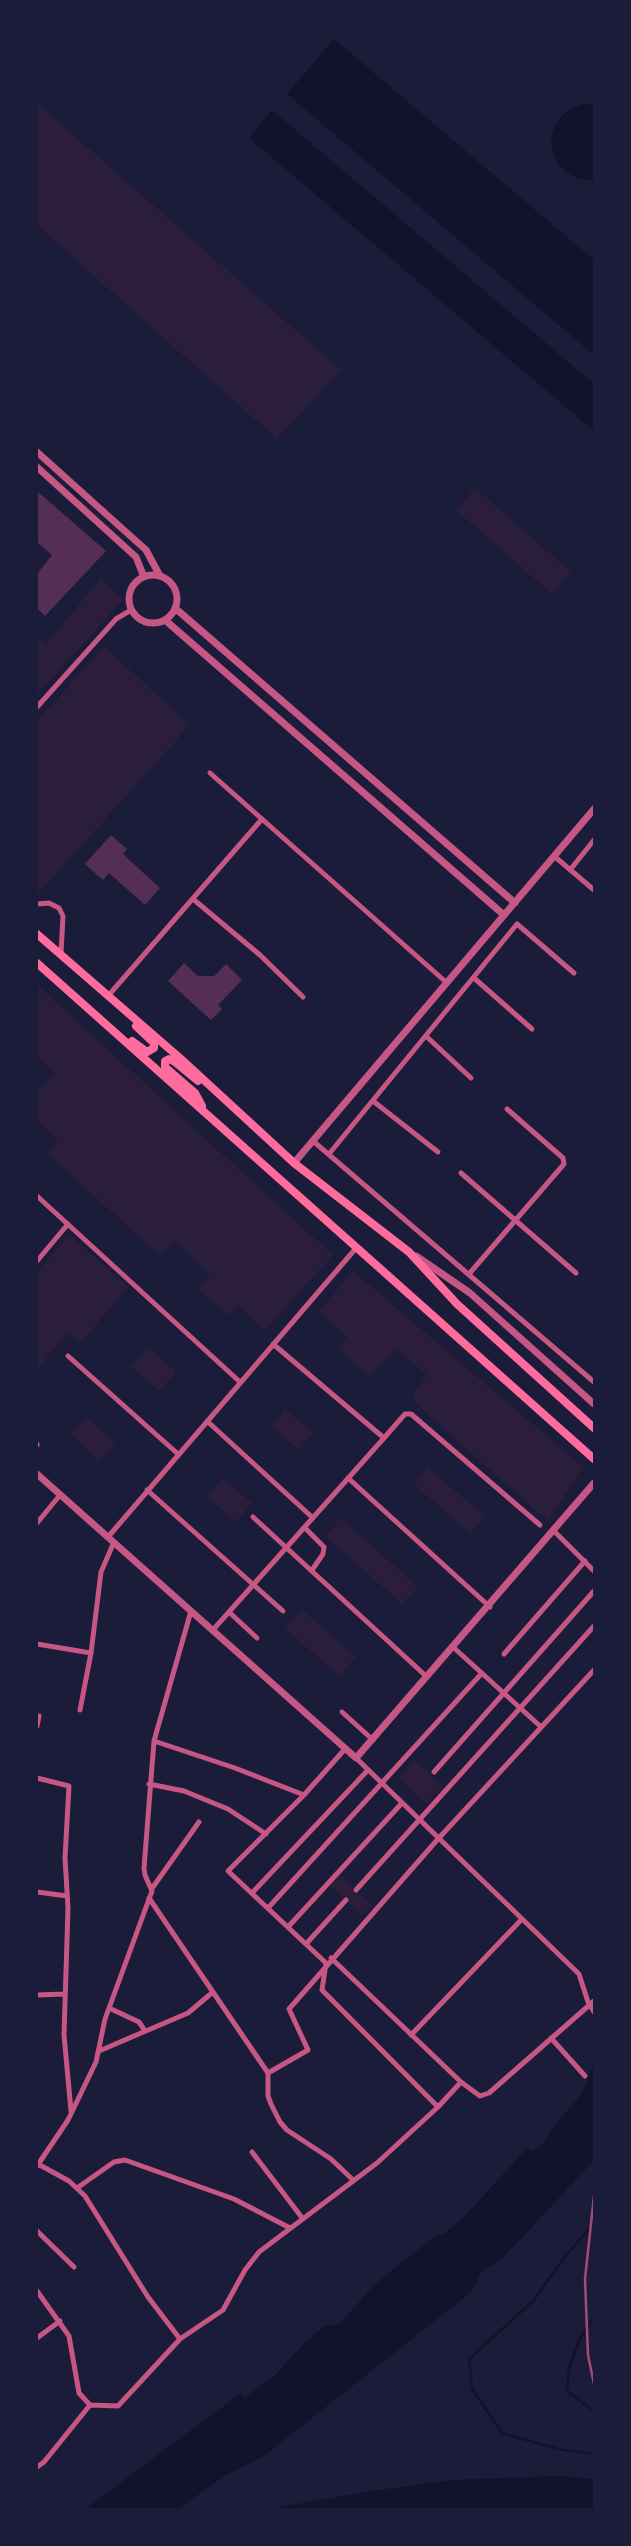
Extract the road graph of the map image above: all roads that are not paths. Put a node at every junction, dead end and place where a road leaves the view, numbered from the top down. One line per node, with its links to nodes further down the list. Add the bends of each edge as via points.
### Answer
1 (37, 452): 3 (street, via 146,550)
2 (37, 467): 4 (street, via 136,557)
3 (160, 576): 4 (street); 5 (street, via 174,587)
4 (144, 577): 6 (street, via 129,594)
5 (175, 608): 7 (street); 17 (street)
6 (131, 610): 7 (street, via 146,622); 8 (street, via 116,619)
7 (165, 620): 19 (street)
8 (37, 707)
9 (210, 773): 11 (street)
10 (594, 809): 13 (street)
11 (262, 819): 16 (street); 25 (street)
12 (594, 841): 14 (street)
13 (554, 856): 14 (street); 17 (street)
14 (570, 870): 15 (street)
15 (594, 890)
16 (193, 899): 26 (street); 27 (street)
17 (515, 903): 19 (street)
18 (37, 904): 21 (street, via 49,903 63,916)
19 (504, 915): 25 (street)
20 (37, 934): 21 (main road)
21 (61, 955): 26 (main road)
22 (37, 965): 29 (main road)
23 (574, 973): 24 (street, via 517,924)
24 (474, 978): 30 (street); 31 (street)
25 (447, 983): 37 (street)
26 (108, 996): 28 (main road)
27 (303, 997)
28 (122, 1007): 29 (main road, via 153,1043 153,1050 147,1052); 33 (main road)
29 (107, 1025): 36 (main road)
30 (532, 1029)
31 (427, 1037): 32 (street); 34 (street)
32 (471, 1077)
33 (210, 1085): 36 (main road, via 199,1083 172,1060 165,1061 165,1067 195,1093); 40 (main road)
34 (373, 1101): 38 (street); 39 (street)
35 (507, 1109): 43 (street, via 565,1161)
36 (205, 1112): 45 (main road)
37 (313, 1141): 39 (street); 40 (street)
38 (438, 1152)
39 (329, 1154): 49 (street)
40 (294, 1163): 46 (main road)
41 (461, 1173): 43 (street)
42 (37, 1196): 44 (street)
43 (514, 1220): 48 (street); 49 (street)
44 (68, 1224): 47 (street); 52 (street)
45 (357, 1247): 50 (street); 59 (main road)
46 (409, 1252): 54 (street, via 470,1293); 56 (main road, via 457,1304)
47 (37, 1261)
48 (576, 1273)
49 (469, 1274): 53 (street)
50 (272, 1344): 52 (street); 57 (street)
51 (68, 1356): 58 (street)
52 (240, 1382): 55 (street)
53 (594, 1382)
54 (594, 1404)
55 (207, 1421): 58 (street); 66 (street)
56 (593, 1425)
57 (384, 1438): 61 (street); 68 (street, via 405,1414 411,1414)
58 (178, 1454): 63 (street)
59 (594, 1459)
60 (37, 1474): 64 (street)
61 (348, 1478): 66 (street); 78 (street)
62 (594, 1483): 70 (street)
63 (147, 1490): 71 (street); 76 (street)
64 (60, 1495): 67 (street); 71 (street)
65 (253, 1517): 72 (street)
66 (313, 1518): 69 (street)
67 (37, 1523)
68 (540, 1525)
69 (305, 1528): 72 (street); 74 (street, via 324,1547)
70 (554, 1531): 73 (street); 78 (street)
71 (111, 1540): 79 (street); 87 (street, via 101,1572)
72 (287, 1547): 74 (street); 76 (street)
73 (584, 1561): 75 (street); 88 (street)
74 (312, 1570): 91 (street)
75 (594, 1571)
76 (254, 1585): 80 (street); 81 (street)
77 (594, 1591): 92 (street)
78 (490, 1607): 86 (street)
79 (191, 1611): 83 (street); 100 (street)
80 (283, 1611)
81 (229, 1612): 83 (street); 84 (street)
82 (594, 1626): 93 (street)
83 (212, 1631): 101 (street)
84 (257, 1638)
85 (37, 1644): 87 (street)
86 (453, 1647): 90 (street); 91 (street)
87 (91, 1653): 94 (street)
88 (504, 1654)
89 (594, 1670): 98 (street)
90 (482, 1673): 92 (street); 107 (street)
91 (428, 1677): 99 (street)
92 (504, 1693): 93 (street); 104 (street)
93 (520, 1708): 98 (street); 110 (street)
94 (80, 1710)
95 (342, 1712): 99 (street)
96 (39, 1716): 97 (street)
97 (37, 1726)
98 (540, 1726): 113 (street)
99 (373, 1740): 102 (street)
100 (154, 1741): 106 (street); 108 (street)
101 (345, 1749): 102 (street); 108 (street)
102 (356, 1758): 103 (street)
103 (368, 1770): 107 (street); 117 (street)
104 (434, 1772)
105 (37, 1778): 118 (street, via 69,1786)
106 (149, 1784): 112 (street, via 184,1791 228,1809); 114 (street, via 144,1868)
107 (383, 1784): 109 (street); 121 (street)
108 (304, 1795): 112 (street)
109 (402, 1803): 110 (street); 123 (street)
110 (419, 1820): 113 (street); 115 (street)
111 (200, 1822): 114 (street)
112 (266, 1834): 117 (street, via 228,1871)
113 (438, 1839): 122 (street); 125 (street)
114 (153, 1887): 119 (street)
115 (356, 1890)
116 (37, 1892): 118 (street)
117 (252, 1893): 121 (street)
118 (68, 1896): 127 (street)
119 (149, 1898): 126 (street); 130 (street)
120 (346, 1900): 124 (street)
121 (268, 1908): 123 (street)
122 (522, 1919): 129 (street, via 581,1976); 132 (street)
123 (288, 1927): 124 (street)
124 (306, 1944): 125 (street)
125 (329, 1961): 132 (street); 135 (street, via 289,2009 308,2050); 138 (street, via 322,1990)
126 (213, 1992): 131 (street, via 188,2013); 135 (street)
127 (64, 1994): 128 (street); 139 (street)
128 (37, 1995)
129 (593, 2006): 133 (street)
130 (109, 2008): 131 (street, via 139,2022); 134 (street)
131 (145, 2031): 134 (street)
132 (411, 2035): 137 (street)
133 (551, 2038): 136 (street); 137 (street, via 486,2096 475,2094)
134 (99, 2051): 139 (street)
135 (268, 2073): 142 (street, via 268,2096 280,2122)
136 (584, 2076)
137 (461, 2082): 138 (street)
138 (438, 2107): 142 (street)
139 (71, 2114): 141 (street)
140 (252, 2152): 144 (street)
141 (37, 2165): 143 (street)
142 (352, 2179): 144 (street)
143 (77, 2188): 145 (street, via 114,2162 125,2160 234,2199); 151 (street)
144 (303, 2218): 145 (street)
145 (290, 2228): 151 (street, via 254,2258 223,2311)
146 (37, 2231): 147 (street)
147 (74, 2267)
148 (37, 2291): 149 (street)
149 (60, 2321): 150 (street); 152 (street, via 72,2344 79,2393)
150 (37, 2338)
151 (180, 2339): 152 (street, via 118,2406)
152 (90, 2405): 153 (street)
153 (37, 2467)

